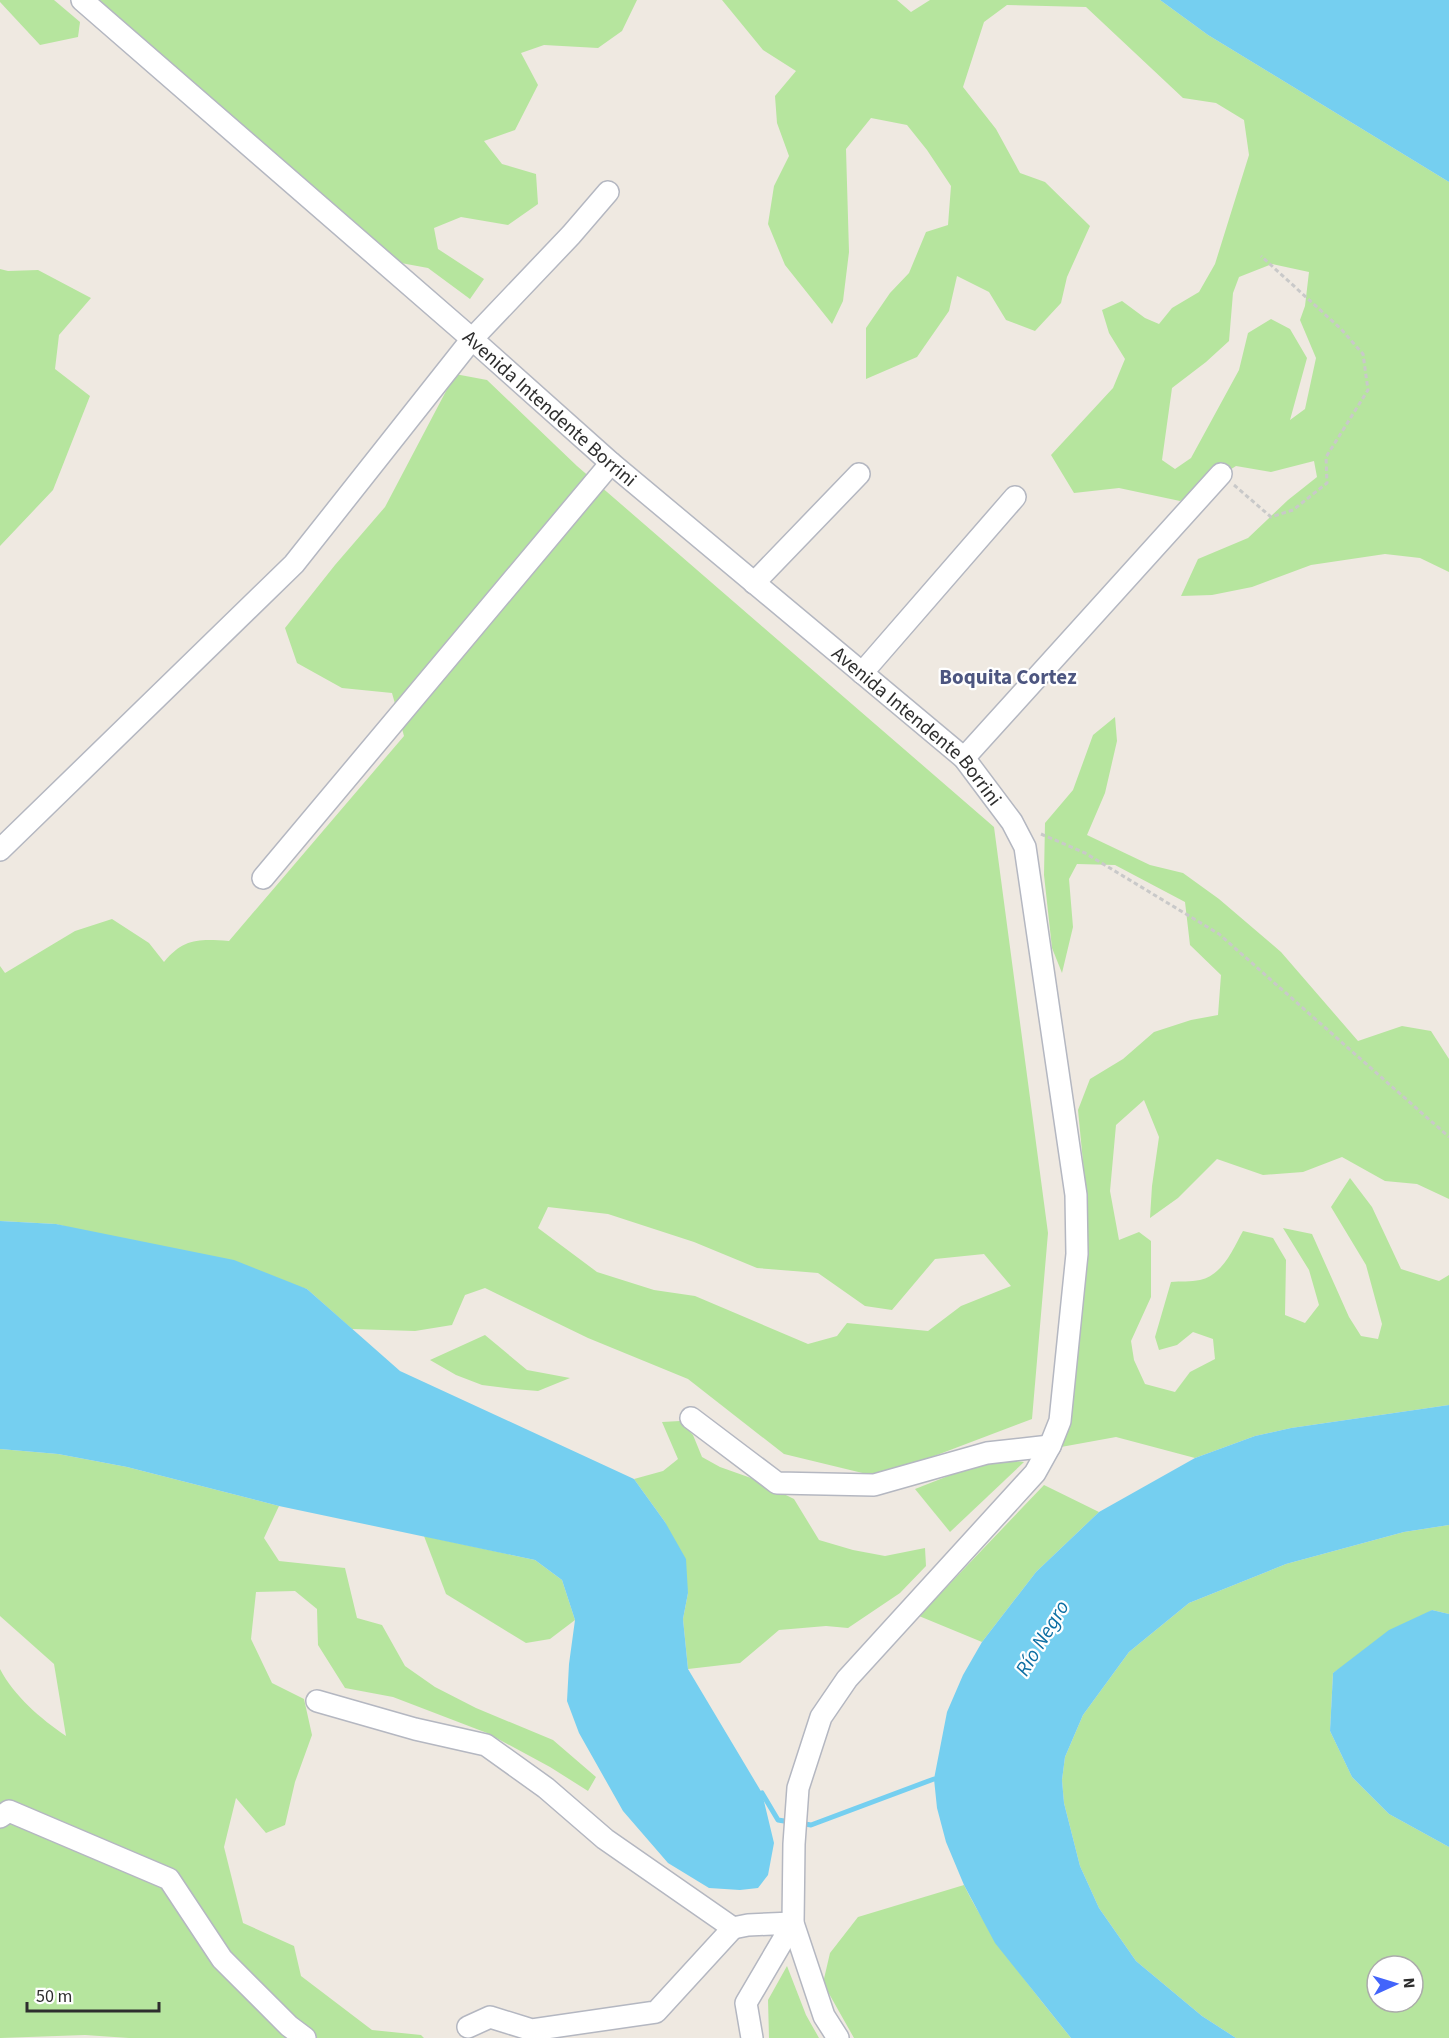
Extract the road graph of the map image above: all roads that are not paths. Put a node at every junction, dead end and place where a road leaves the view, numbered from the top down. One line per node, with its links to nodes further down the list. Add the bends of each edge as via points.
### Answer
1 (82, 0): 3 (street, Avenida Intendente Borrini)
2 (608, 192): 3 (street)
3 (472, 339): 4 (street, Avenida Intendente Borrini); 11 (street, via 294,564)
4 (611, 463): 8 (street, Avenida Intendente Borrini); 12 (street)
5 (859, 474): 8 (street)
6 (1221, 474): 10 (street)
7 (1015, 497): 9 (street)
8 (754, 583): 9 (street, Avenida Intendente Borrini)
9 (862, 673): 10 (street, Avenida Intendente Borrini)
10 (964, 758): 14 (street, Avenida Intendente Borrini, via 1012,822 1025,847 1076,1195 1077,1254 1060,1421)
11 (0, 850)
12 (263, 878)
13 (692, 1418): 14 (street, via 777,1483 874,1485 987,1453)
14 (1050, 1446): 17 (street, Avenida Intendente Borrini, via 1035,1473 847,1680 820,1717 798,1788)
15 (317, 1701): 18 (street, via 486,1745 546,1788 605,1839)
16 (0, 1817): 20 (street, via 9,1810 169,1879 222,1959)
17 (793, 1923): 18 (street); 21 (street, via 746,2002); 22 (street, via 825,2016)
18 (733, 1928): 19 (street, via 656,2012 532,2030 490,2017)
19 (468, 2027)
20 (304, 2038)
21 (752, 2038)
22 (838, 2038)

